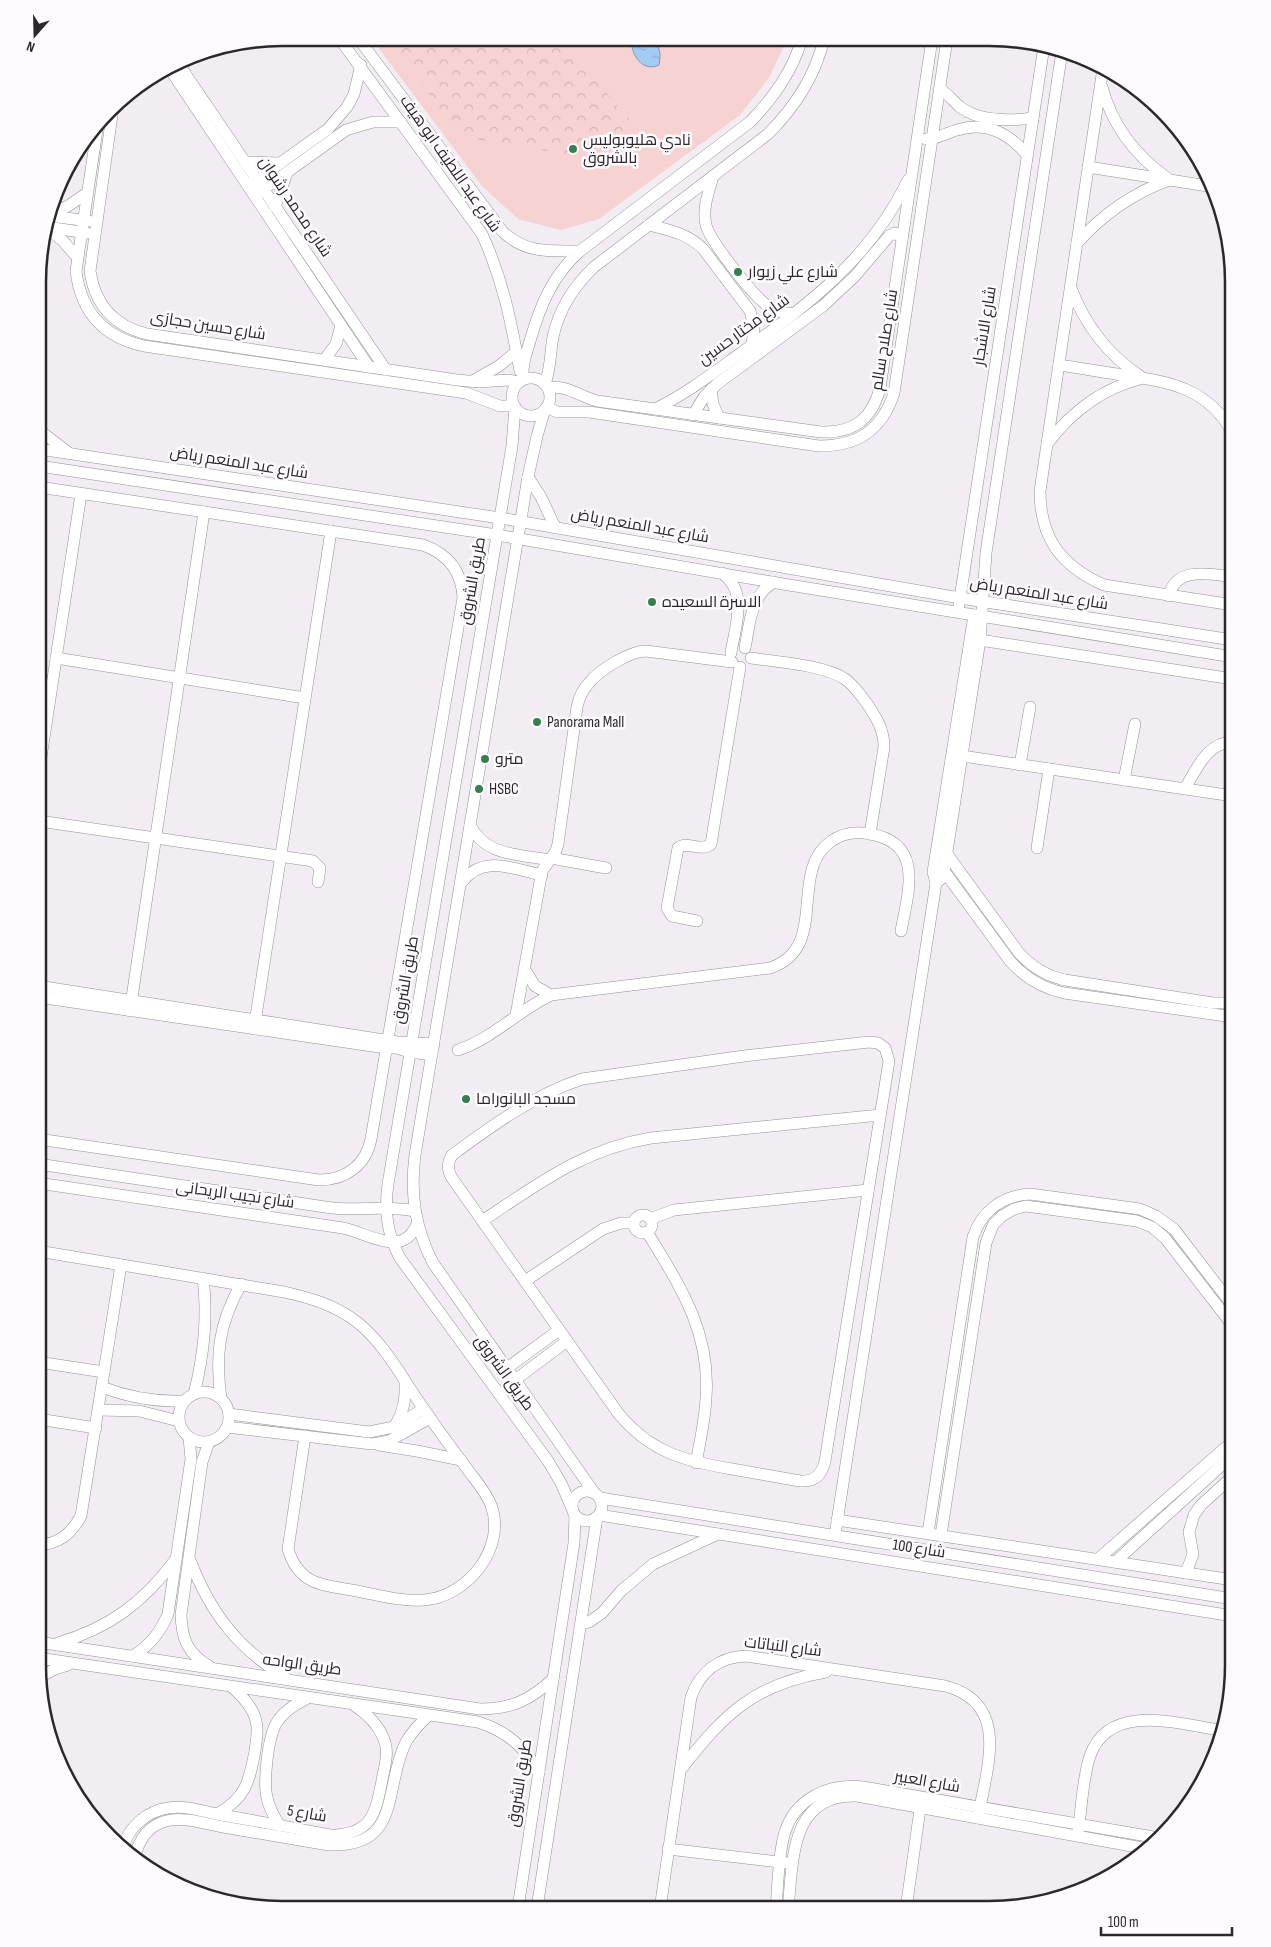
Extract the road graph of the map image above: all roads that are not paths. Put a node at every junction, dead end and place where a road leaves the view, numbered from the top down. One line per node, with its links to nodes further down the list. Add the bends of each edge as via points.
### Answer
1 (345, 46): 10 (street, شارع عبد اللطيف ابو هيف)
2 (364, 46): 8 (street, شارع عبد اللطيف ابو هيف)
3 (800, 46): 22 (street, via 786,78 770,101 750,122)
4 (823, 46): 24 (street, via 810,78 787,115)
5 (931, 46): 19 (street, شارع صلاح سالم)
6 (946, 46): 15 (street, شارع صلاح سالم)
7 (1043, 53): 16 (street, شارع الاشجار)
8 (372, 56): 10 (street); 44 (street, شارع عبد اللطيف ابو هيف)
9 (1061, 58): 38 (street)
10 (360, 66): 18 (street, شارع عبد اللطيف ابو هيف); 26 (street, via 354,94 338,118)
11 (182, 69): 25 (street, شارع محمد رشوان)
12 (173, 74): 32 (street, شارع محمد رشوان)
13 (1102, 75): 14 (street)
14 (1101, 82): 27 (street); 30 (street, via 1110,110 1125,137 1145,161)
15 (940, 89): 16 (street, via 960,107 981,117); 21 (street, شارع صلاح سالم)
16 (1032, 118): 23 (street, شارع الاشجار)
17 (111, 119): 42 (street, شارع حسين حجازى)
18 (401, 122): 26 (street, via 373,122 346,130); 47 (street, شارع عبد اللطيف ابو هيف)
19 (918, 136): 21 (street); 28 (street, شارع صلاح سالم)
20 (96, 137): 33 (street, شارع حسين حجازى)
21 (932, 139): 23 (street, via 956,130 980,127 1010,137); 64 (street, شارع صلاح سالم, via 894,393 890,407 873,430 848,443 819,446)
22 (719, 145): 24 (street); 48 (street)
23 (1027, 155): 37 (street, شارع الاشجار)
24 (732, 161): 29 (street)
25 (245, 162): 26 (street); 32 (street, شارع محمد رشوان)
26 (284, 168): 32 (street); 34 (street)
27 (1088, 168): 30 (street); 46 (street)
28 (913, 169): 45 (street, شارع صلاح سالم); 51 (street, شارع مختار حسين, via 865,248 834,281)
29 (713, 176): 39 (street); 51 (street, via 704,214 709,234 760,300 775,310)
30 (1170, 180): 31 (street); 46 (street, via 1119,205)
31 (1202, 183)
32 (255, 188): 34 (street, شارع محمد رشوان); 52 (street, شارع محمد رشوان)
33 (87, 193): 35 (street); 40 (street, شارع حسين حجازى)
34 (275, 207): 57 (street, شارع محمد رشوان)
35 (57, 211)
36 (55, 217): 40 (street)
37 (1017, 219): 38 (street); 93 (street, شارع الاشجار)
38 (1036, 222): 94 (street, via 986,553)
39 (649, 225): 53 (street, via 682,234 698,243 750,311 754,328); 61 (street, via 594,267 572,292 557,322)
40 (82, 226): 41 (street); 42 (street); 49 (street, شارع حسين حجازى)
41 (53, 228)
42 (95, 228): 55 (street, شارع حسين حجازى, via 90,271 92,284 103,308 122,325 147,334)
43 (52, 232): 49 (street)
44 (503, 232): 47 (street, via 497,240); 48 (street, شارع عبد اللطيف ابو هيف, via 529,248)
45 (902, 238): 62 (street, شارع مختار حسين, via 896,233 890,236 823,306); 67 (street, شارع صلاح سالم, via 880,388 877,401 865,418 835,433)
46 (1077, 243): 50 (street)
47 (487, 244): 54 (street, شارع عبد اللطيف ابو هيف, via 503,286)
48 (580, 251): 59 (street, via 558,274 542,304)
49 (77, 257): 57 (street, شارع حسين حجازى, via 78,284 88,310 106,330 130,343)
50 (1070, 288): 56 (street); 58 (street, via 1082,315 1099,339 1119,361)
51 (793, 314): 53 (street, شارع مختار حسين)
52 (341, 325): 55 (street, via 336,344); 57 (street, شارع محمد رشوان)
53 (752, 345): 65 (street, شارع مختار حسين, via 682,395)
54 (516, 352): 59 (street, شارع عبد اللطيف ابو هيف); 60 (street, via 490,372)
55 (324, 360): 57 (street, شارع حسين حجازى)
56 (1058, 365): 58 (street); 70 (street)
57 (376, 371): 60 (street, شارع حسين حجازى); 63 (street, شارع حسين حجازى, via 466,393 500,406)
58 (1144, 378): 68 (street, via 1176,384 1192,392 1207,401); 70 (street, via 1115,387 1088,402 1066,421)
59 (521, 380): 60 (street, شارع حسين حجازى); 61 (street, via 535,378); 63 (street, via 512,393)
60 (470, 382)
61 (546, 386): 64 (street, via 550,398); 65 (street, شارع صلاح سالم, via 564,388 590,399)
62 (711, 389): 66 (street, شارع مختار حسين); 67 (street)
63 (514, 406): 64 (street, via 530,416); 80 (street, طريق الشروق, via 513,440)
64 (546, 408): 74 (street, طريق الشروق, via 536,436)
65 (655, 409): 66 (street, شارع صلاح سالم)
66 (694, 414): 67 (street, شارع صلاح سالم)
67 (720, 418)
68 (1225, 421)
69 (46, 435): 72 (street)
70 (1047, 445): 92 (street, via 1040,508 1044,525 1061,556 1080,573 1104,585)
71 (46, 450): 72 (street, شارع عبد المنعم رياض)
72 (70, 454): 75 (street, شارع عبد المنعم رياض)
73 (46, 467): 78 (street, شارع عبد المنعم رياض)
74 (528, 478): 81 (street, طريق الشروق); 82 (street)
75 (249, 482): 78 (street); 80 (street, شارع عبد المنعم رياض)
76 (46, 489): 77 (street)
77 (82, 494): 79 (street); 102 (street)
78 (247, 498): 84 (street, شارع عبد المنعم رياض)
79 (204, 512): 83 (street); 105 (street)
80 (500, 518): 81 (street, شارع عبد المنعم رياض); 84 (street, طريق الشروق)
81 (521, 522): 82 (street, شارع عبد المنعم رياض); 85 (street, طريق الشروق)
82 (555, 527): 86 (street, شارع عبد المنعم رياض)
83 (331, 531): 107 (street); 143 (street, via 432,548 449,560 463,588)
84 (497, 535): 85 (street, شارع عبد المنعم رياض); 144 (street, طريق الشروق)
85 (518, 538): 87 (street, شارع عبد المنعم رياض); 119 (street, طريق الشروق)
86 (687, 551): 87 (street); 88 (street, شارع عبد المنعم رياض)
87 (684, 567): 89 (street, شارع عبد المنعم رياض)
88 (786, 568): 91 (street); 93 (street, شارع عبد المنعم رياض)
89 (722, 573): 91 (street, شارع عبد المنعم رياض); 104 (street, via 735,586 739,597)
90 (1225, 576): 92 (street, via 1185,575 1176,581)
91 (778, 583): 96 (street, شارع عبد المنعم رياض); 100 (street, via 763,589 756,599)
92 (1169, 596): 95 (street)
93 (960, 598): 94 (street, شارع عبد المنعم رياض); 96 (street, شارع الاشجار)
94 (983, 601): 97 (street); 98 (street, شارع عبد المنعم رياض)
95 (1225, 604)
96 (958, 612): 97 (street, شارع عبد المنعم رياض)
97 (978, 615): 99 (street); 101 (street, شارع عبد المنعم رياض)
98 (1225, 639)
99 (976, 640): 106 (street); 112 (street); 123 (street)
100 (745, 648): 103 (street); 104 (street, via 738,647)
101 (1225, 656)
102 (56, 658): 105 (street); 109 (street)
103 (751, 658): 104 (street, via 746,666); 120 (street, via 822,669 838,674 858,690 878,720 883,734 884,747)
104 (734, 661): 125 (street, via 641,651 625,656 591,680 577,707 558,844); 131 (street, via 711,844 705,848 679,847 667,908 675,917)
105 (180, 678): 107 (street); 121 (street)
106 (1225, 678)
107 (305, 698): 124 (street)
108 (1030, 708): 113 (street)
109 (46, 724)
110 (1135, 724): 115 (street)
111 (1225, 743): 116 (street, via 1210,751)
112 (962, 756): 113 (street); 123 (street)
113 (1020, 765): 114 (street)
114 (1050, 769): 115 (street); 122 (street)
115 (1124, 780): 116 (street)
116 (1185, 788): 117 (street)
117 (1225, 795)
118 (46, 822): 121 (street)
119 (470, 824): 125 (street, via 477,837 494,849); 130 (street, طريق الشروق)
120 (870, 834): 132 (street, via 892,842 909,867 910,882); 135 (street, via 855,832 841,836 818,854 813,866 800,945 778,966)
121 (156, 838): 124 (street); 138 (street)
122 (1037, 848)
123 (942, 853): 127 (street); 139 (street, via 1019,954 1036,969 1065,980)
124 (281, 856): 129 (street, via 317,864 320,868); 142 (street)
125 (550, 859): 126 (street); 128 (street)
126 (606, 868)
127 (939, 870): 139 (street, via 1010,961 1038,984 1064,993); 204 (street, via 933,875 936,883)
128 (542, 875): 130 (street, via 489,865 476,869); 133 (street)
129 (318, 882)
130 (460, 884): 145 (street, طريق الشروق)
131 (697, 921)
132 (901, 931)
133 (525, 970): 135 (street, via 534,986); 140 (street)
134 (46, 988): 138 (street)
135 (551, 995): 140 (street)
136 (46, 998): 138 (street)
137 (1225, 1002): 139 (street)
138 (130, 1005): 142 (street)
139 (1196, 1006): 141 (street)
140 (516, 1015): 146 (street, via 476,1043)
141 (1225, 1015)
142 (255, 1024): 143 (street)
143 (387, 1044): 144 (street); 148 (street, via 369,1146 356,1167 335,1179 319,1180)
144 (411, 1047): 145 (street); 155 (street, طريق الشروق)
145 (433, 1050): 156 (street, طريق الشروق, via 413,1172)
146 (458, 1050)
147 (880, 1115): 152 (street); 158 (street, via 651,1138 622,1144 569,1165); 158 (street, via 889,1056 885,1048 874,1042 591,1077 566,1085 519,1108 452,1155 448,1164 449,1174)
148 (46, 1139)
149 (46, 1165): 151 (street, شارع نجيب الريحانى)
150 (46, 1184): 153 (street, شارع نجيب الريحانى)
151 (173, 1184): 153 (street); 154 (street, شارع نجيب الريحانى)
152 (868, 1190): 157 (street, via 674,1210); 197 (street, via 822,1472 813,1480 800,1481)
153 (171, 1202): 159 (street, شارع نجيب الريحانى)
154 (310, 1205): 155 (street, شارع نجيب الريحانى, via 354,1210); 159 (street)
155 (386, 1209): 156 (street, شارع نجيب الريحانى); 163 (street, طريق الشروق)
156 (414, 1211): 161 (street, طريق الشروق)
157 (650, 1219): 160 (street, via 644,1215); 162 (street, via 652,1226)
158 (482, 1221): 167 (street)
159 (309, 1223): 163 (street, شارع نجيب الريحانى, via 352,1230)
160 (634, 1223): 162 (street, via 639,1232); 167 (street, via 603,1228)
161 (417, 1224): 163 (street, via 408,1237); 174 (street, طريق الشروق, via 433,1263)
162 (647, 1232): 197 (street, via 689,1302 703,1349 706,1398)
163 (392, 1243): 202 (street, طريق الشروق, via 548,1461)
164 (46, 1252): 165 (street)
165 (121, 1265): 166 (street); 175 (street)
166 (204, 1278): 168 (street); 180 (street, via 205,1337 201,1366)
167 (525, 1281): 171 (street)
168 (241, 1284): 176 (street, via 310,1298 335,1308 357,1322 376,1341); 181 (street, via 230,1305 218,1351)
169 (1225, 1296): 178 (street, via 1174,1229 1156,1216 1140,1209 1037,1194 1014,1196 994,1206 976,1230 970,1256)
170 (1225, 1316): 178 (street, via 1165,1238 1152,1227 1129,1219 1020,1207 1002,1216 987,1236)
171 (559, 1330): 172 (street); 174 (street)
172 (567, 1341): 177 (street); 197 (street, via 633,1430 662,1451)
173 (46, 1363): 175 (street)
174 (507, 1368): 177 (street, طريق الشروق)
175 (104, 1372): 179 (street)
176 (405, 1380): 183 (street); 187 (street, via 404,1405)
177 (515, 1380): 200 (street, طريق الشروق)
178 (957, 1385): 205 (street); 208 (street)
179 (102, 1387): 180 (street, via 142,1400 164,1402); 182 (street)
180 (189, 1398): 181 (street, via 208,1393); 186 (street, via 181,1407)
181 (221, 1399): 184 (street)
182 (98, 1410): 186 (street, via 139,1411); 189 (street)
183 (426, 1413): 187 (street); 193 (street, via 389,1441); 195 (street)
184 (229, 1414): 187 (street, via 355,1431 369,1432); 188 (street)
185 (46, 1420): 189 (street)
186 (179, 1421): 191 (street)
187 (394, 1426)
188 (227, 1427): 190 (street); 192 (street)
189 (96, 1428): 209 (street, via 81,1516 63,1539)
190 (305, 1436): 193 (street); 195 (street, via 289,1535 288,1549 292,1562 300,1574 312,1582 405,1600 425,1600 462,1586 477,1572 487,1555 495,1522 491,1505)
191 (190, 1438): 192 (street); 210 (street, via 191,1459)
192 (209, 1442): 211 (street, via 202,1462)
193 (372, 1444): 195 (street)
194 (1225, 1449): 198 (street)
195 (461, 1460)
196 (1225, 1461): 198 (street)
197 (696, 1463)
198 (1198, 1481): 201 (street); 212 (street); 213 (street)
199 (1225, 1483): 201 (street)
200 (596, 1495): 202 (street, via 588,1490 578,1493 572,1501); 203 (street, via 602,1506); 207 (street, شارع 100)
201 (1212, 1495): 214 (street, via 1191,1520 1189,1532 1193,1554)
202 (573, 1510): 203 (street, via 583,1520); 227 (street, طريق الشروق, via 576,1534)
203 (598, 1516): 206 (street, شارع 100); 218 (street)
204 (837, 1520): 205 (street); 207 (street)
205 (928, 1533): 208 (street)
206 (718, 1534): 217 (street, شارع 100); 218 (street, via 653,1564 621,1591 602,1613)
207 (835, 1535): 216 (street, شارع 100)
208 (941, 1535): 212 (street)
209 (46, 1544)
210 (177, 1555): 211 (street); 220 (street, via 149,1592 123,1614 101,1627); 221 (street, via 168,1614 150,1644)
211 (190, 1555): 224 (street, via 181,1615 182,1632 188,1647); 228 (street, via 199,1584 228,1630 247,1649)
212 (1098, 1560): 213 (street)
213 (1115, 1562): 214 (street)
214 (1186, 1573): 215 (street)
215 (1225, 1579)
216 (1225, 1598)
217 (1225, 1615)
218 (581, 1624): 259 (street)
219 (46, 1643): 220 (street, طريق الواحه)
220 (53, 1644): 221 (street, طريق الواحه)
221 (133, 1656): 224 (street, طريق الواحه)
222 (46, 1659): 223 (street, طريق الواحه)
223 (72, 1663): 226 (street); 229 (street, طريق الواحه)
224 (208, 1667): 228 (street, طريق الواحه); 229 (street)
225 (836, 1670): 241 (street, via 789,1680 748,1700 713,1730); 241 (street, شارع النباتات, via 746,1656 716,1664 700,1678 691,1697); 245 (street, شارع النباتات, via 945,1686 962,1691 978,1705 990,1734)
226 (47, 1674)
227 (553, 1679): 235 (street, طريق الواحه, via 536,1694 516,1704 494,1709); 242 (street, طريق الشروق)
228 (291, 1680): 230 (street, طريق الواحه)
229 (202, 1683): 231 (street, طريق الواحه)
230 (323, 1685): 233 (street); 235 (street, طريق الواحه)
231 (232, 1687): 232 (street, طريق الواحه); 246 (street, via 250,1706 258,1734 246,1788 229,1808)
232 (306, 1698): 233 (street, طريق الواحه); 248 (street, via 283,1713 270,1737 265,1793)
233 (321, 1700): 234 (street, طريق الواحه)
234 (353, 1705): 236 (street, طريق الواحه); 239 (street, via 376,1725 384,1738)
235 (465, 1706): 237 (street)
236 (428, 1716): 237 (street, طريق الواحه); 240 (street, شارع 5, via 412,1733)
237 (464, 1720): 242 (street, طريق الواحه, via 493,1727 507,1735 520,1745)
238 (1216, 1730): 249 (street, via 1148,1720 1114,1727 1100,1739 1091,1755)
239 (387, 1752): 240 (street); 250 (street, شارع 5, via 373,1817 361,1828 346,1835)
240 (401, 1754): 250 (street, شارع 5, via 390,1805 374,1833 345,1846 329,1845)
241 (680, 1770): 254 (street, شارع النباتات)
242 (539, 1772): 258 (street, طريق الشروق)
243 (921, 1803): 245 (street, شارع العبير); 256 (street, شارع العبير, via 852,1786 819,1793 801,1806 788,1824); 257 (street, شارع العبير, via 857,1796 830,1800 815,1809 803,1823 796,1840); 263 (street)
244 (193, 1809): 246 (street, شارع 5); 247 (street); 252 (street, شارع 5, via 169,1808 147,1816)
245 (978, 1813): 249 (street, شارع العبير)
246 (217, 1814): 248 (street, شارع 5)
247 (191, 1821): 250 (street, شارع 5); 255 (street, شارع 5, via 168,1820 156,1824 140,1841)
248 (280, 1826): 250 (street, شارع 5)
249 (1079, 1831): 251 (street, شارع العبير); 253 (street, شارع العبير)
250 (291, 1833)
251 (1150, 1837)
252 (126, 1841)
253 (1138, 1848)
254 (668, 1849): 256 (street); 260 (street, شارع النباتات)
255 (137, 1851)
256 (781, 1862): 257 (street); 261 (street, شارع العبير)
257 (793, 1864): 262 (street, شارع العبير)
258 (519, 1901)
259 (538, 1901)
260 (661, 1901)
261 (777, 1901)
262 (789, 1901)
263 (907, 1901)

